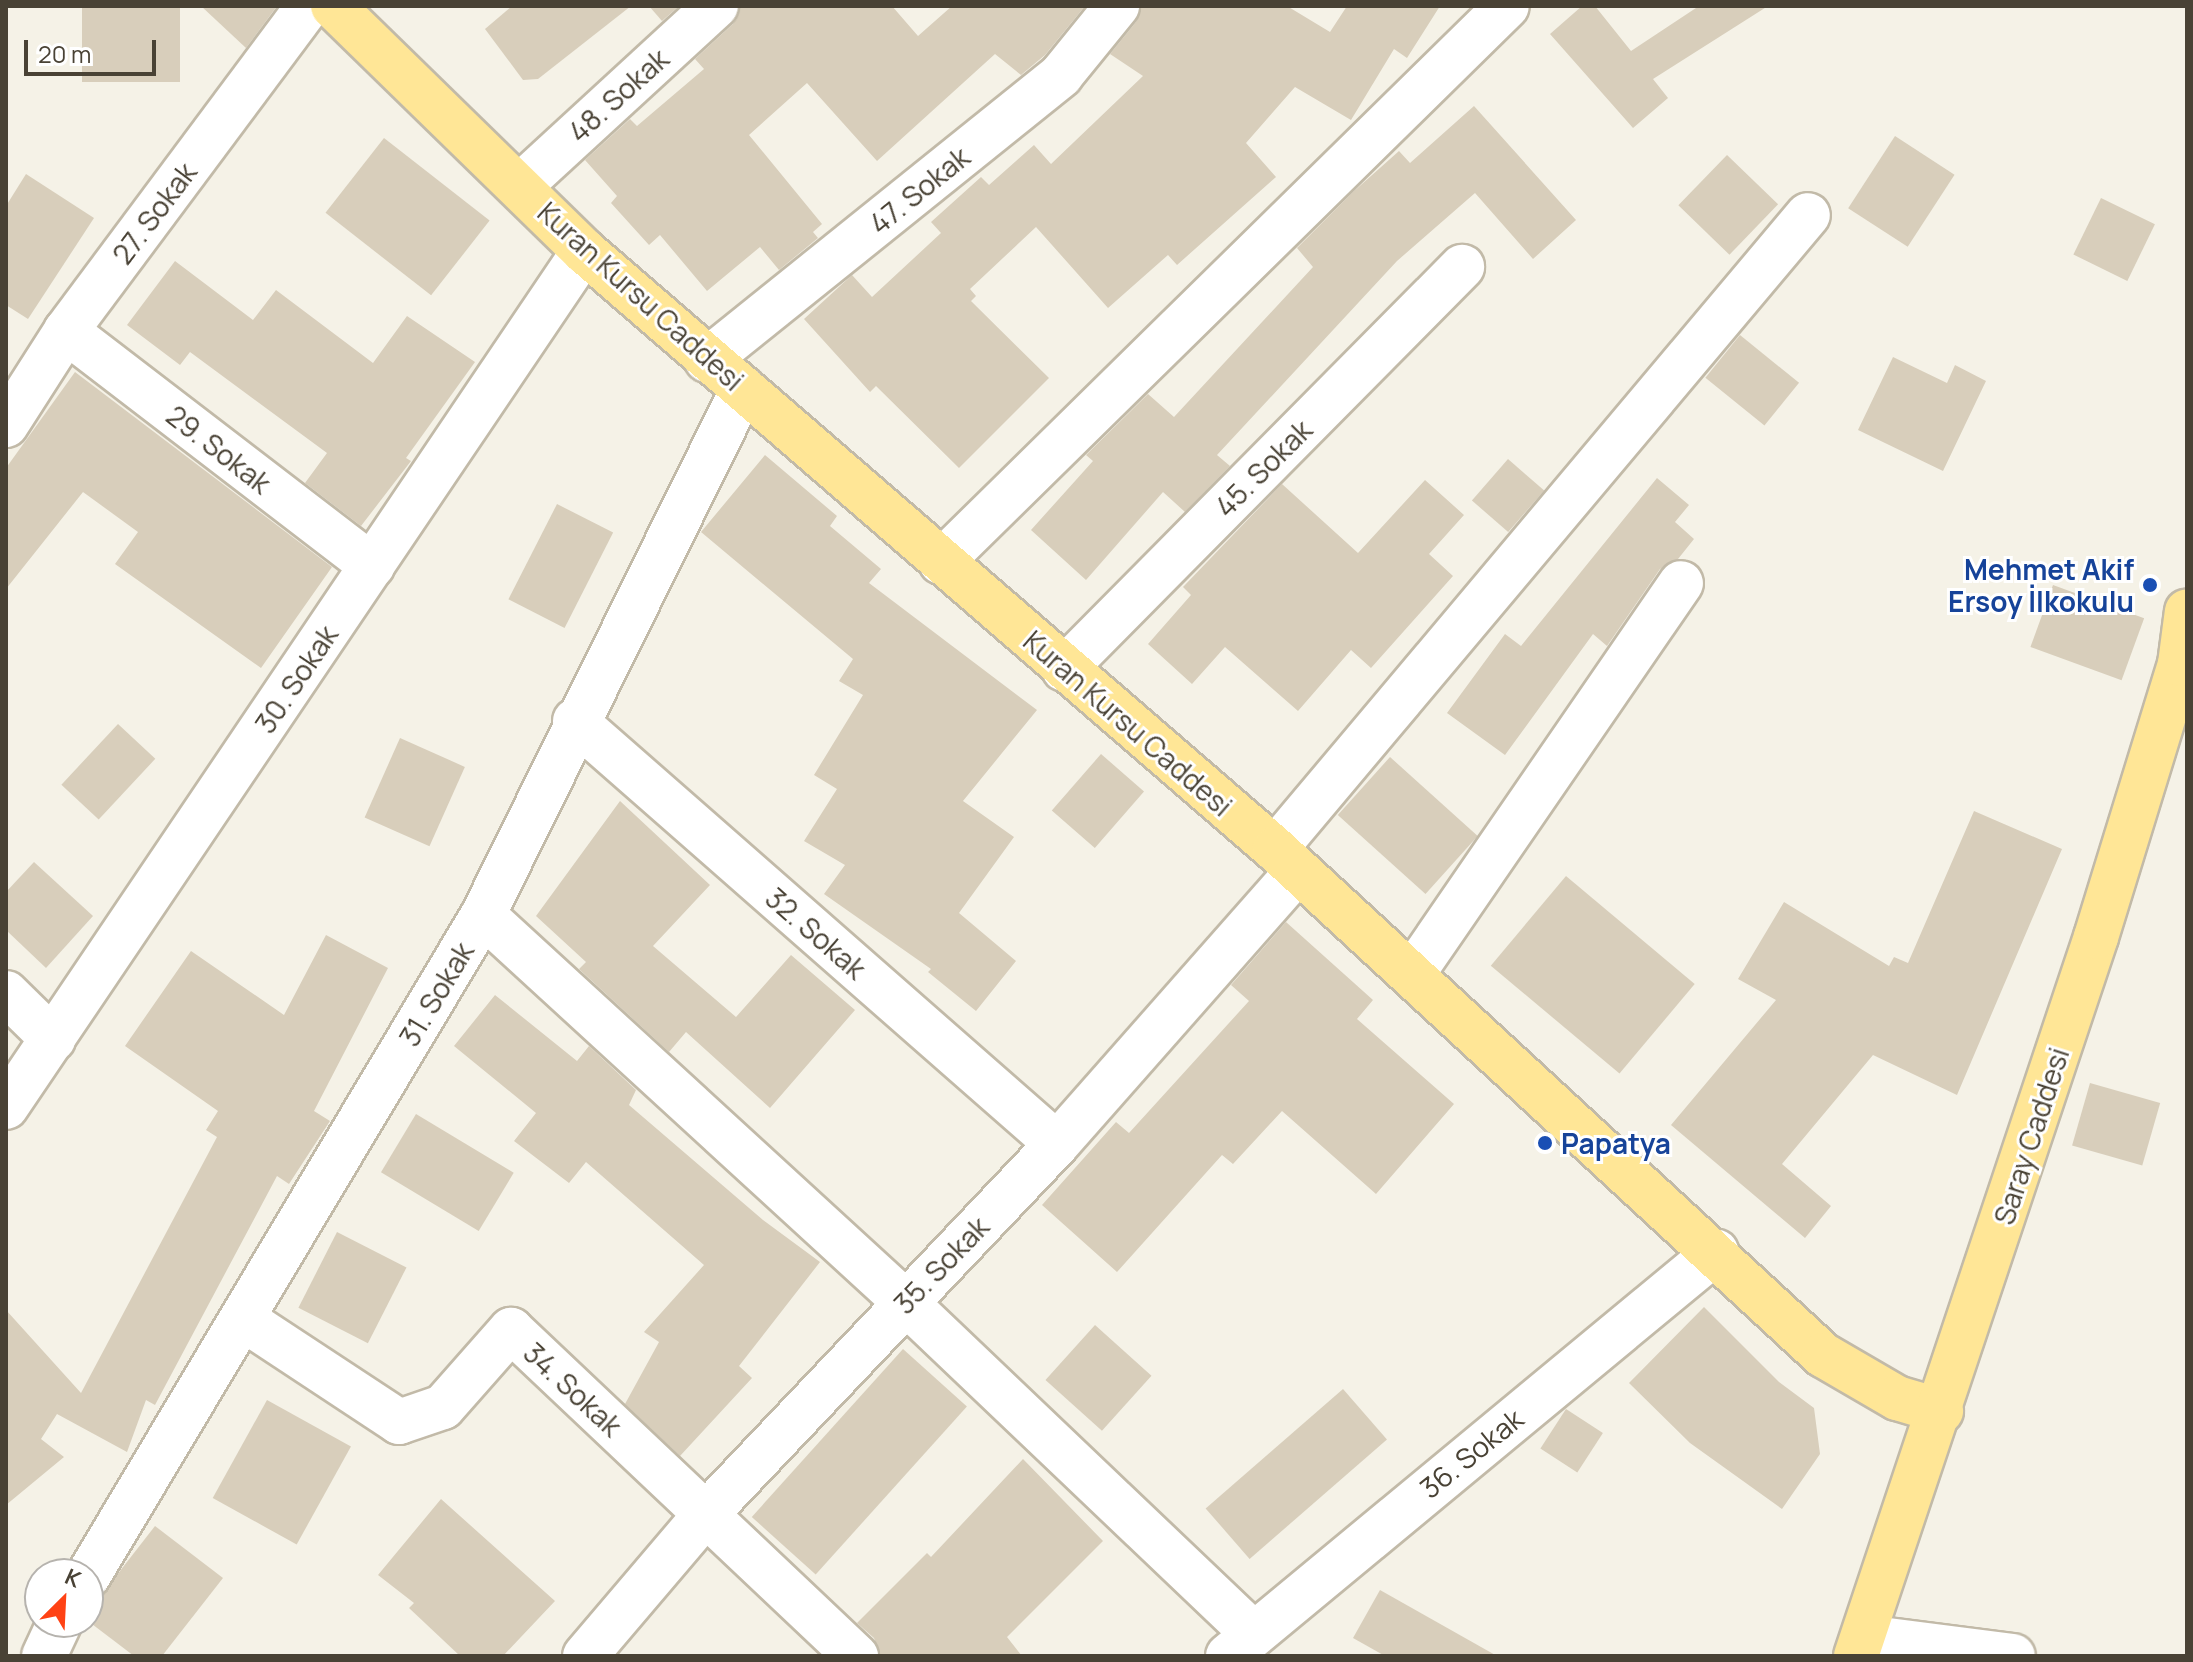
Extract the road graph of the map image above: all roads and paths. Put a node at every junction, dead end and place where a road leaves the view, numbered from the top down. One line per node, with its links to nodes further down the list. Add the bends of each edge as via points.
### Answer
1 (308, 6): 10 (street, 27. Sokak)
2 (333, 6): 6 (main road, Kuran Kursu Caddesi)
3 (716, 6): 6 (street, 48. Sokak)
4 (1117, 6): 11 (street, 47. Sokak, via 1061,75)
5 (1489, 11): 14 (street)
6 (521, 185): 8 (main road, Kuran Kursu Caddesi)
7 (1808, 215): 20 (street, 35. Sokak)
8 (584, 251): 11 (main road, Kuran Kursu Caddesi); 15 (street, 30. Sokak)
9 (1462, 267): 18 (street, 45. Sokak)
10 (66, 331): 13 (street, 27. Sokak); 15 (street, 29. Sokak)
11 (707, 360): 12 (main road, Kuran Kursu Caddesi)
12 (743, 389): 14 (main road, Kuran Kursu Caddesi); 19 (street, 31. Sokak)
13 (6, 425)
14 (941, 562): 18 (main road, Kuran Kursu Caddesi)
15 (372, 566): 24 (street, 30. Sokak)
16 (1681, 583): 22 (street)
17 (2187, 611): 30 (main road, Saray Caddesi, via 2180,664)
18 (1064, 669): 20 (main road, Kuran Kursu Caddesi)
19 (575, 721): 21 (street, 31. Sokak); 26 (street, 32. Sokak)
20 (1285, 861): 22 (main road, Kuran Kursu Caddesi); 26 (street, 35. Sokak)
21 (483, 915): 28 (street); 29 (street, 31. Sokak)
22 (1413, 973): 27 (main road, Kuran Kursu Caddesi)
23 (6, 993): 24 (street)
24 (53, 1039): 25 (street, 30. Sokak)
25 (6, 1107)
26 (1057, 1144): 28 (street, 35. Sokak)
27 (1716, 1252): 30 (main road, Kuran Kursu Caddesi, via 1823,1355 1897,1398); 33 (street, 36. Sokak)
28 (905, 1302): 31 (street, 35. Sokak); 33 (street)
29 (243, 1319): 31 (street, 34. Sokak, via 399,1422 443,1407 511,1330); 32 (street, 31. Sokak)
30 (1941, 1411): 34 (main road, Saray Caddesi)
31 (706, 1514): 35 (street, 35. Sokak); 36 (street)
32 (99, 1558)
33 (1240, 1645)
34 (1861, 1647): 37 (street)
35 (585, 1656)
36 (856, 1656)
37 (2013, 1656)

